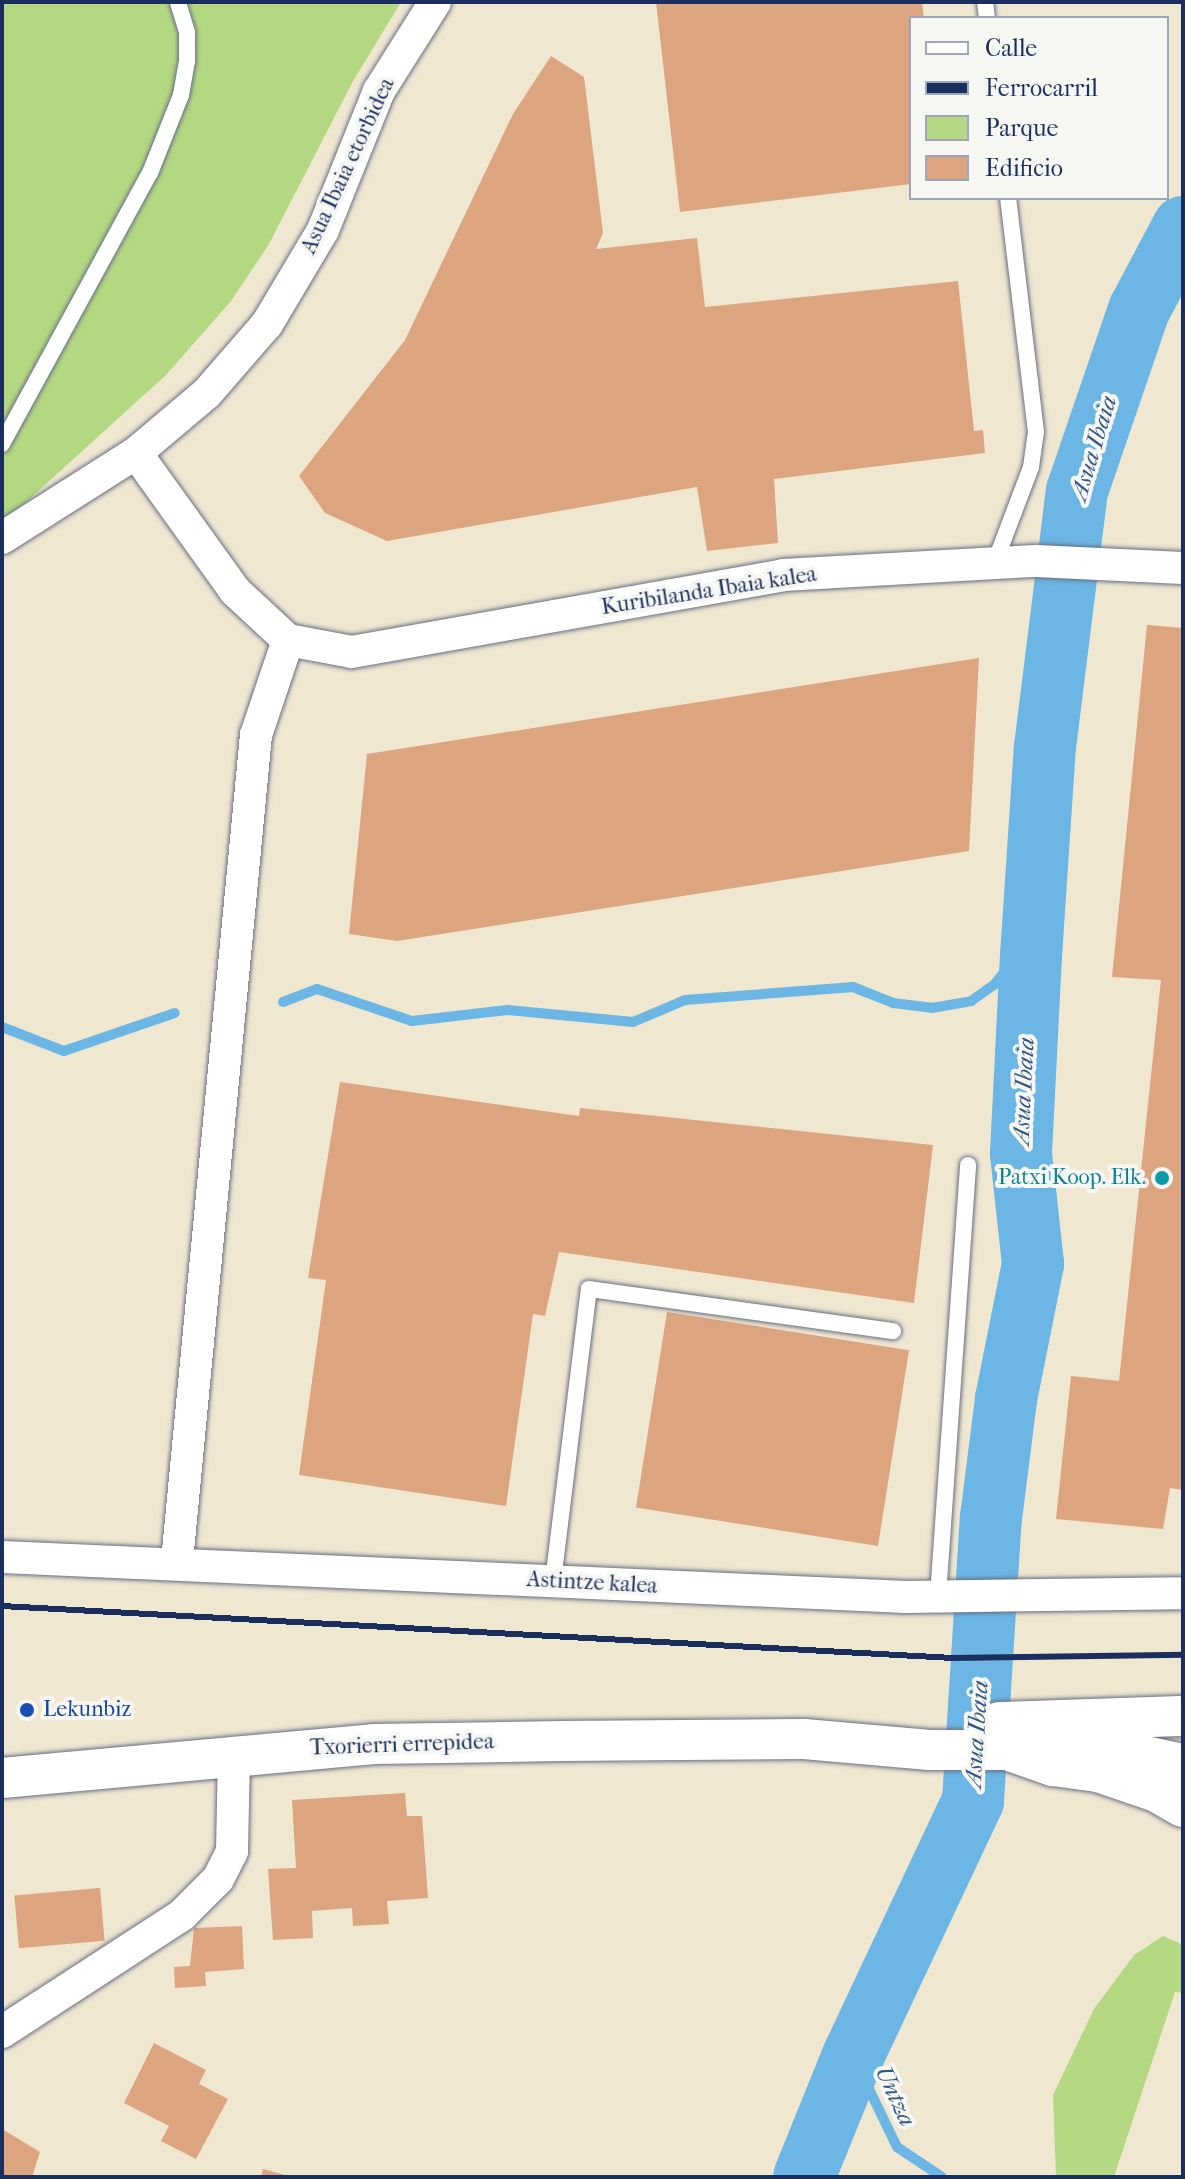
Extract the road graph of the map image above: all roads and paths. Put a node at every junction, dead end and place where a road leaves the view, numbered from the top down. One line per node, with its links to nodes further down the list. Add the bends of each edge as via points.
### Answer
1 (178, 2): 4 (lane, via 187,32 187,62 176,108 150,173)
2 (435, 2): 5 (street, Asua Ibaia etorbidea, via 379,91 323,230 267,324 207,393)
3 (1008, 200): 7 (lane, via 1036,432 1031,467)
4 (2, 444)
5 (136, 453): 6 (street, Asua Ibaia etorbidea); 9 (street, via 235,591)
6 (2, 538)
7 (995, 562): 8 (street, Kuribilanda Ibaia kalea); 9 (street, Kuribilanda Ibaia kalea, via 783,575 352,652)
8 (1183, 568)
9 (288, 640): 13 (street, via 256,735)
10 (968, 1165): 16 (lane)
11 (893, 1331): 14 (lane, via 589,1289)
12 (2, 1557): 13 (street, Astintze kalea)
13 (177, 1562): 14 (street, Astintze kalea)
14 (553, 1581): 16 (street, Astintze kalea)
15 (1183, 1593): 16 (street, Astintze kalea)
16 (946, 1595)
17 (1183, 1716): 18 (street, Txorierri errepidea)
18 (1008, 1740): 19 (street, Txorierri errepidea, via 373,1744); 20 (street, Txorierri errepidea, via 1118,1750); 22 (highway, via 1053,1764 1098,1770)
19 (234, 1755): 21 (street, Txorierri errepidea); 23 (street, via 232,1851 218,1879 182,1915)
20 (1183, 1764)
21 (2, 1778)
22 (1183, 1805)
23 (2, 2032)

